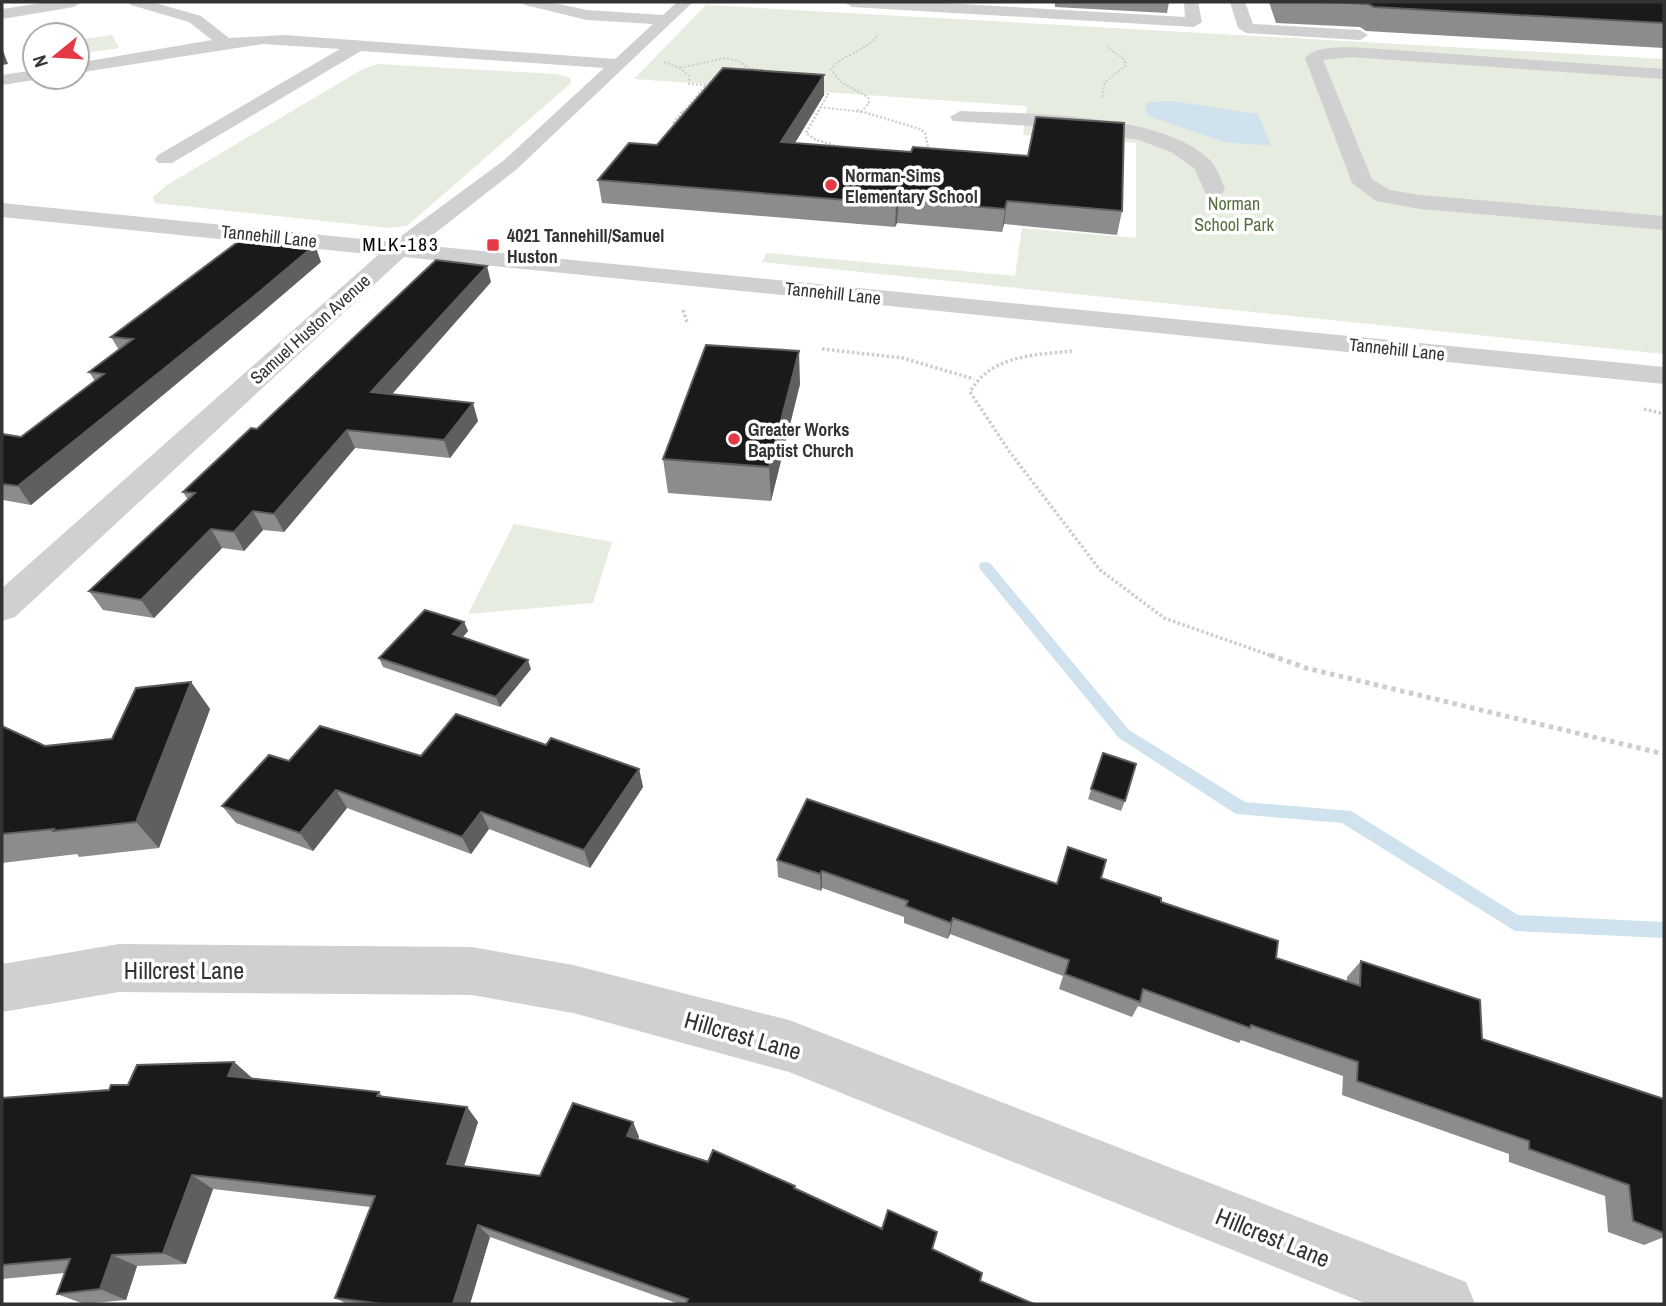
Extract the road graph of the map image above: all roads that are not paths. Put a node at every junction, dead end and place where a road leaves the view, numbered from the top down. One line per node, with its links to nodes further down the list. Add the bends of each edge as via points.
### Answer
1 (74, 2): 8 (street)
2 (136, 2): 11 (street, via 195,19)
3 (531, 2): 9 (street, via 563,21)
4 (686, 2): 9 (street, Samuel Huston Avenue)
5 (852, 2): 6 (street, via 1194,22)
6 (1191, 2)
7 (1238, 2): 10 (street, via 1246,28)
8 (2, 14)
9 (662, 25): 13 (street, Samuel Huston Avenue)
10 (1372, 35)
11 (225, 43): 12 (street, via 263,39); 14 (street)
12 (359, 46): 13 (street); 21 (street)
13 (620, 64): 25 (street, Samuel Huston Avenue, via 510,165)
14 (91, 66)
15 (1664, 74): 24 (street, via 1351,52 1327,52 1314,58 1363,183 1384,196)
16 (21, 77): 17 (street)
17 (2, 80)
18 (1106, 107): 20 (street)
19 (960, 117): 20 (street)
20 (1105, 127): 22 (street, via 1145,135 1183,150 1212,175)
21 (165, 159)
22 (1214, 189)
23 (2, 210): 25 (street, Tannehill Lane)
24 (1654, 228)
25 (399, 249): 26 (street, Tannehill Lane); 27 (street, Samuel Huston Avenue)
26 (1664, 376)
27 (2, 608)
28 (2, 988): 29 (street, Hillcrest Lane, via 133,968 471,971 573,989 789,1046)
29 (1444, 1304)

